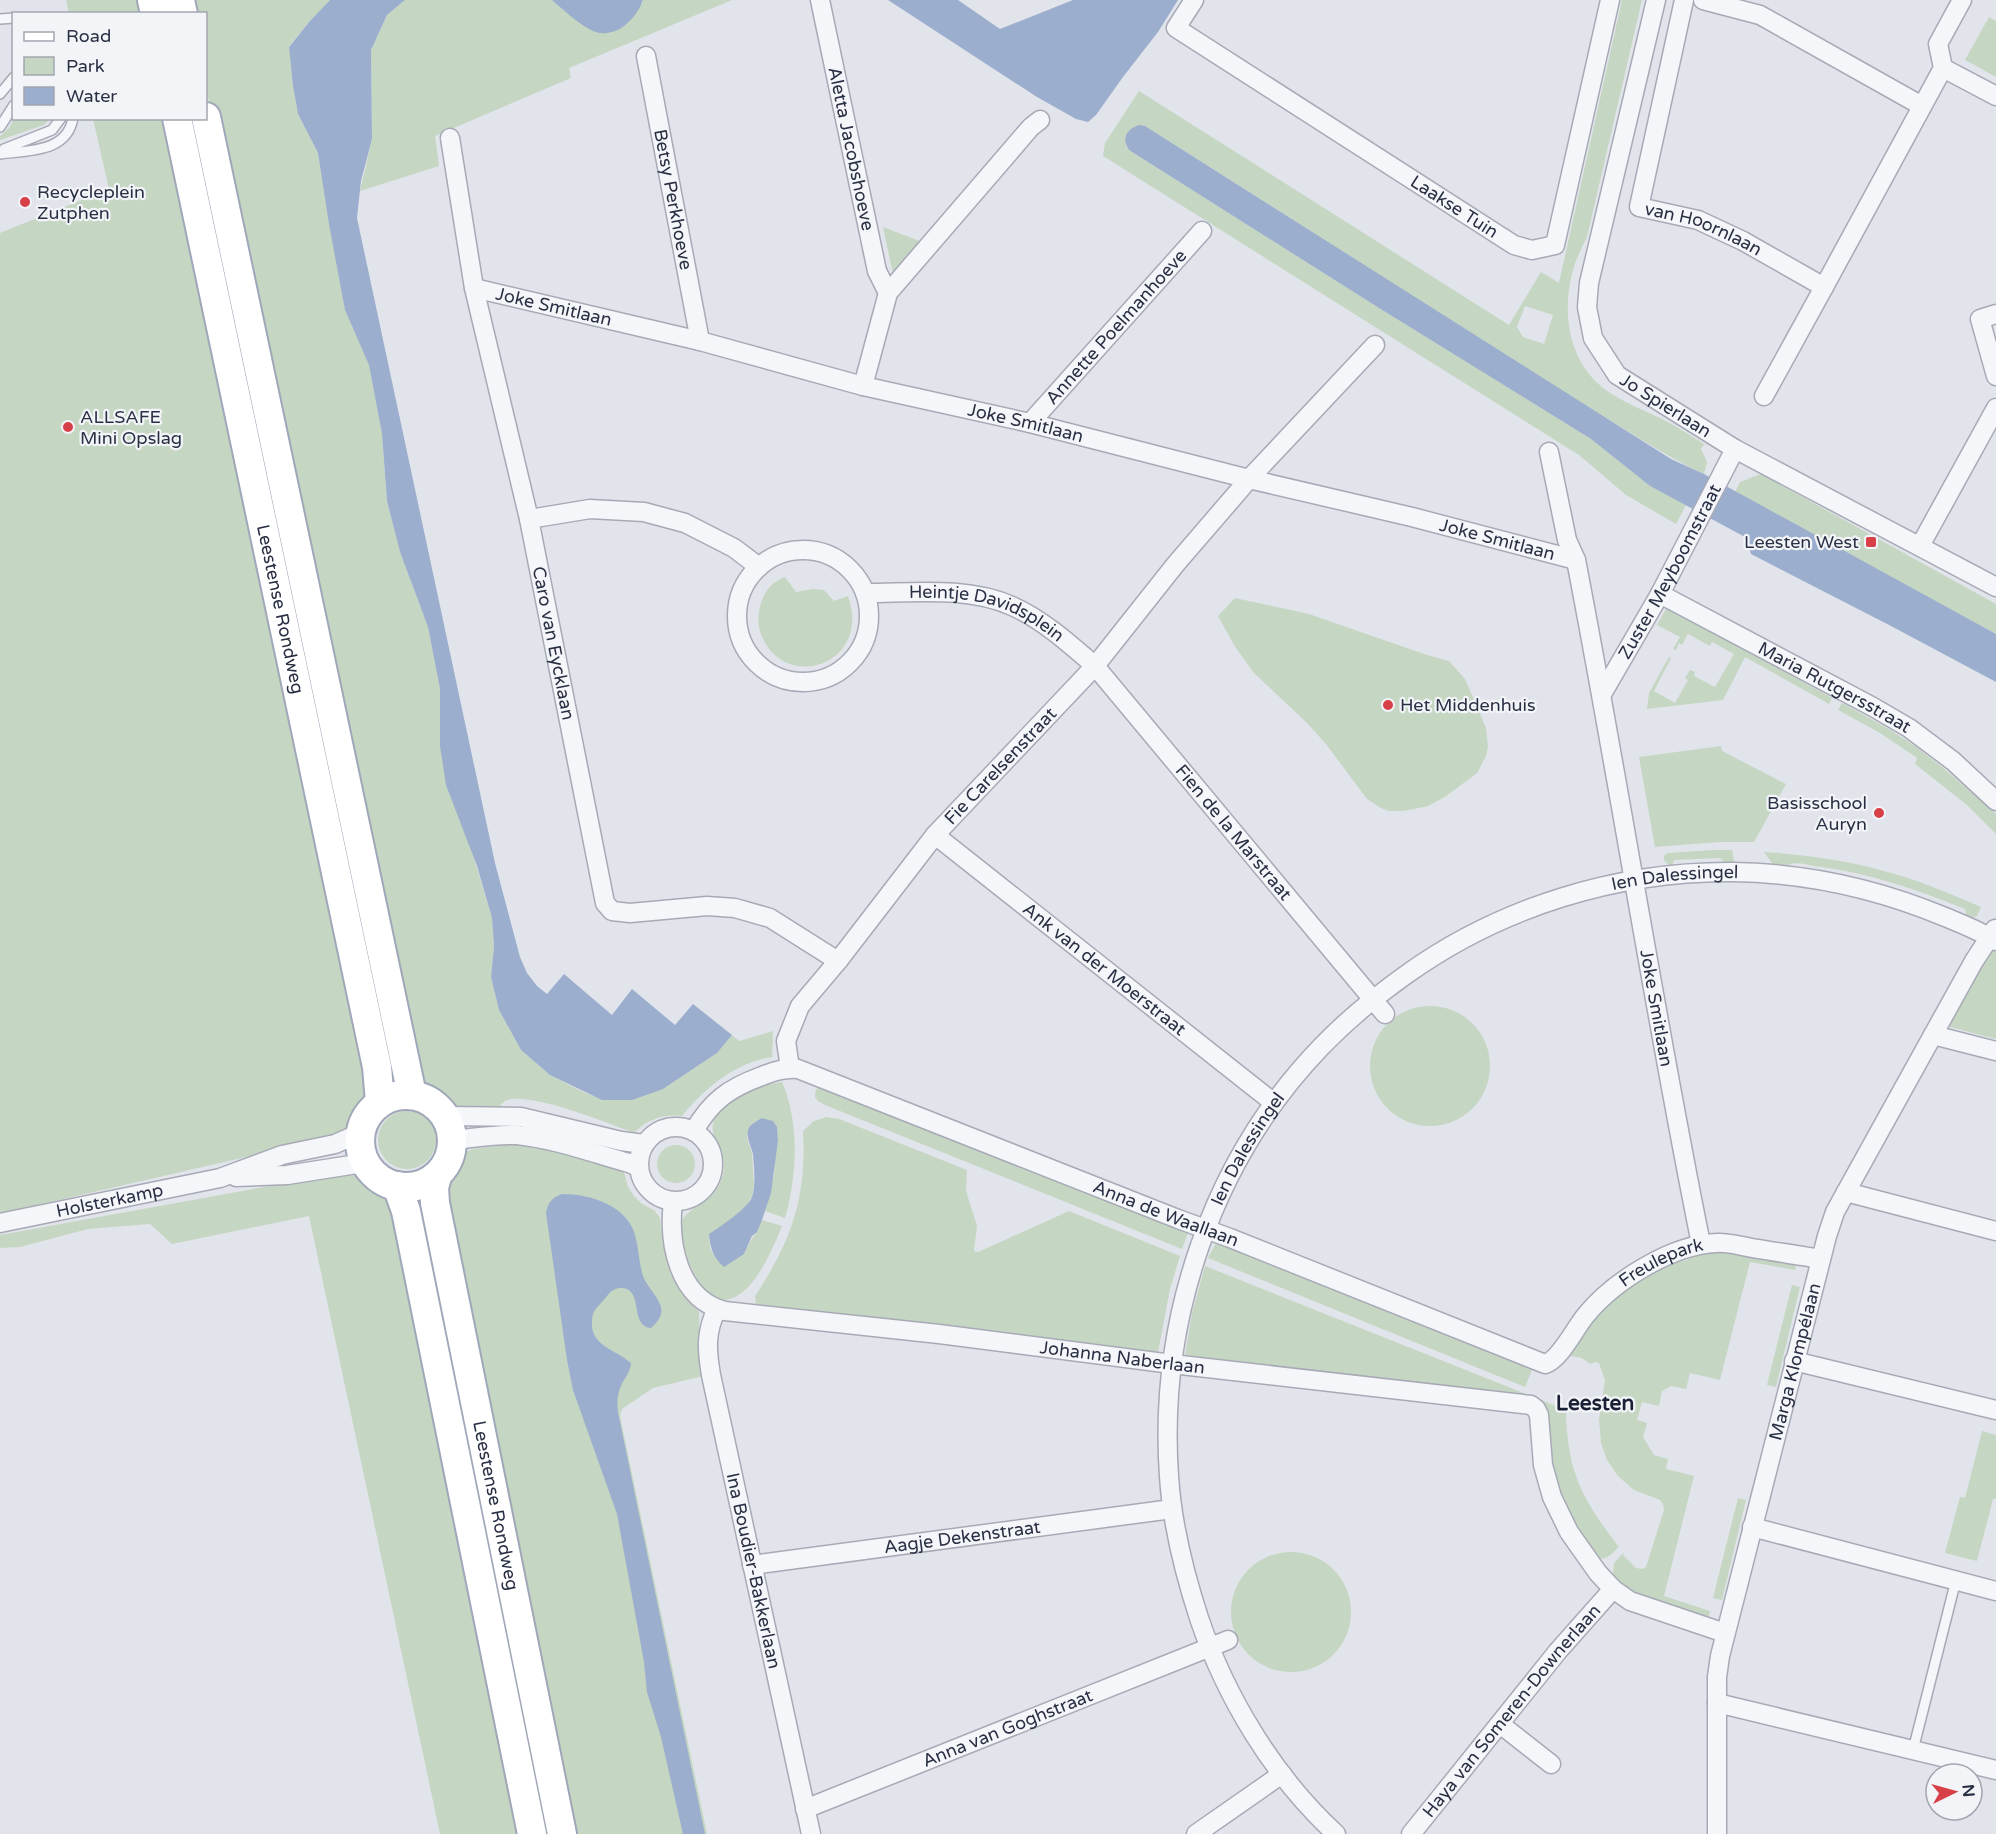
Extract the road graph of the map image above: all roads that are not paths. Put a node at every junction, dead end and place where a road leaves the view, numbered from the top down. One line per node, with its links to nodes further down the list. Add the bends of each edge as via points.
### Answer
1 (820, 0): 24 (street, Aletta Jacobshoeve, via 877,271)
2 (1194, 0): 3 (street, Laakse Tuin, via 1176,28 1514,245 1532,250 1555,245)
3 (1610, 0)
4 (1656, 0): 33 (street, Jo Spierlaan, via 1591,273 1587,307 1593,338 1617,375)
5 (1684, 0): 23 (street, van Hoornlaan, via 1639,207 1698,220)
6 (1703, 0): 11 (street, via 1760,15)
7 (1956, 2): 9 (street, via 1938,44)
8 (646, 56): 26 (street, Betsy Perkhoeve)
9 (1943, 68): 10 (street); 11 (street)
10 (1996, 96)
11 (1922, 106): 23 (street)
12 (12, 108): 18 (lane)
13 (60, 120): 20 (lane, via 52,130)
14 (72, 120): 20 (lane, via 67,135 53,146)
15 (177, 120): 56 (main road, Leestense Rondweg, via 374,1055)
16 (207, 120): 55 (main road, Leestense Rondweg)
17 (1040, 120): 24 (street)
18 (0, 127)
19 (450, 138): 22 (street, Caro van Eycklaan)
20 (0, 152)
21 (1202, 231): 32 (street, Annette Poelmanhoeve)
22 (474, 288): 26 (street, Joke Smitlaan); 36 (street, Caro van Eycklaan)
23 (1824, 288): 30 (street)
24 (888, 294): 29 (street)
25 (1996, 314): 28 (street, via 1980,319)
26 (700, 341): 29 (street, Joke Smitlaan)
27 (1375, 345): 35 (street, Fie Carelsenstraat)
28 (1996, 376)
29 (863, 386): 32 (street, Joke Smitlaan)
30 (1764, 396)
31 (1996, 408): 37 (street)
32 (1030, 423): 35 (street, Joke Smitlaan)
33 (1735, 449): 37 (street, Jo Spierlaan); 42 (street, Zuster Meyboomstraat)
34 (1549, 452): 38 (street, Joke Smitlaan, via 1567,540)
35 (1249, 479): 38 (street, Joke Smitlaan); 43 (street, Fie Carelsenstraat)
36 (529, 519): 39 (street, via 590,509 644,512 685,523 734,548); 49 (street, Caro van Eycklaan, via 605,903 612,910 630,913 707,906 735,908 770,918)
37 (1920, 546): 40 (street, Jo Spierlaan)
38 (1576, 560): 44 (street, Joke Smitlaan)
39 (759, 567): 41 (street, via 791,551 815,551 849,568); 41 (street, via 738,603 741,640 752,659 787,681 809,683 834,676 852,661 866,639 870,615)
40 (1996, 587)
41 (865, 593): 43 (street, Heintje Davidsplein, via 942,592 1012,606 1060,635)
42 (1660, 594): 44 (street, Zuster Meyboomstraat); 45 (street, Maria Rutgersstraat, via 1909,728 1953,761)
43 (1095, 666): 46 (street, Fie Carelsenstraat); 50 (street, Fien de la Marstraat)
44 (1602, 694): 47 (street, Joke Smitlaan)
45 (1996, 801)
46 (935, 835): 49 (street, Fie Carelsenstraat); 57 (street, Ank van der Moerstraat)
47 (1634, 880): 48 (street, Ien Dalessingel, via 1719,872 1815,879 1896,898); 50 (street, Ien Dalessingel, via 1576,893 1494,923 1432,956); 72 (street, Joke Smitlaan)
48 (1994, 935): 52 (street, Marga Klompélaan)
49 (838, 961): 54 (street, Fie Carelsenstraat, via 800,1006 786,1041)
50 (1371, 1000): 51 (street); 57 (street, Ien Dalessingel, via 1320,1048)
51 (1385, 1014)
52 (1933, 1035): 53 (street); 67 (street, Marga Klompélaan)
53 (1996, 1050)
54 (790, 1068): 59 (street, via 726,1092); 70 (street, Anna de Waallaan)
55 (412, 1095): 56 (main road, via 397,1095); 58 (main road, via 431,1102)
56 (380, 1102): 60 (main road)
57 (1274, 1103): 70 (street, Ien Dalessingel, via 1225,1185)
58 (449, 1128): 61 (street, via 521,1117); 63 (street, via 536,1138); 64 (main road, via 452,1150)
59 (694, 1131): 61 (street, via 671,1126 650,1136); 68 (street, via 711,1151 711,1176 695,1196)
60 (360, 1134): 62 (main road); 65 (street, Holsterkamp, via 335,1144 282,1155)
61 (644, 1144): 63 (street)
62 (367, 1166): 65 (street, Holsterkamp, via 357,1164 287,1176); 66 (main road, via 381,1179)
63 (638, 1167): 68 (street, via 649,1190)
64 (436, 1176): 66 (main road, via 420,1185); 96 (main road, Leestense Rondweg, via 435,1203)
65 (220, 1178): 69 (street, Holsterkamp)
66 (397, 1186): 95 (main road, Leestense Rondweg, via 406,1211)
67 (1846, 1192): 71 (street); 73 (street, Marga Klompélaan, via 1835,1212)
68 (673, 1202): 74 (street, via 672,1236 679,1267 694,1291)
69 (0, 1223)
70 (1205, 1230): 76 (street, Anna de Waallaan); 77 (street, Ien Dalessingel, via 1183,1299)
71 (1996, 1231)
72 (1701, 1244): 73 (street, Freulepark, via 1719,1243); 76 (street, Freulepark, via 1651,1264 1612,1289 1583,1318 1555,1359 1545,1364)
73 (1821, 1259): 75 (street, Marga Klompélaan)
74 (717, 1309): 77 (street, Johanna Naberlaan); 81 (street, Ina Boudier-Bakkerlaan, via 708,1332 708,1353)
75 (1794, 1361): 78 (street); 80 (street, Marga Klompélaan)
76 (1539, 1362)
77 (1172, 1364): 79 (street, Ien Dalessingel, via 1167,1420); 83 (street, Johanna Naberlaan, via 1531,1406 1539,1415 1546,1479 1561,1518)
78 (1996, 1410)
79 (1172, 1509): 81 (street, Aagje Dekenstraat); 87 (street, Ien Dalessingel, via 1186,1579)
80 (1752, 1527): 82 (street); 85 (street, Marga Klompélaan)
81 (752, 1565): 94 (street, Ina Boudier-Bakkerlaan)
82 (1956, 1580): 84 (street); 90 (lane)
83 (1613, 1589): 85 (street, via 1630,1601); 89 (street, Haya van Someren-Downerlaan)
84 (1996, 1591)
85 (1725, 1633): 88 (street, Marga Klompélaan)
86 (1228, 1640): 87 (street)
87 (1209, 1647): 93 (street, Ien Dalessingel, via 1242,1713); 94 (street, Anna van Goghstraat)
88 (1717, 1703): 90 (street); 101 (street, Marga Klompélaan)
89 (1500, 1724): 91 (street); 100 (street, Haya van Someren-Downerlaan)
90 (1912, 1750): 92 (street)
91 (1551, 1764)
92 (1996, 1770)
93 (1282, 1774): 98 (street); 99 (street, Ien Dalessingel)
94 (805, 1809): 97 (street, Ina Boudier-Bakkerlaan)
95 (532, 1834)
96 (562, 1834)
97 (811, 1834)
98 (1196, 1834)
99 (1336, 1834)
100 (1411, 1834)
101 (1717, 1834)

